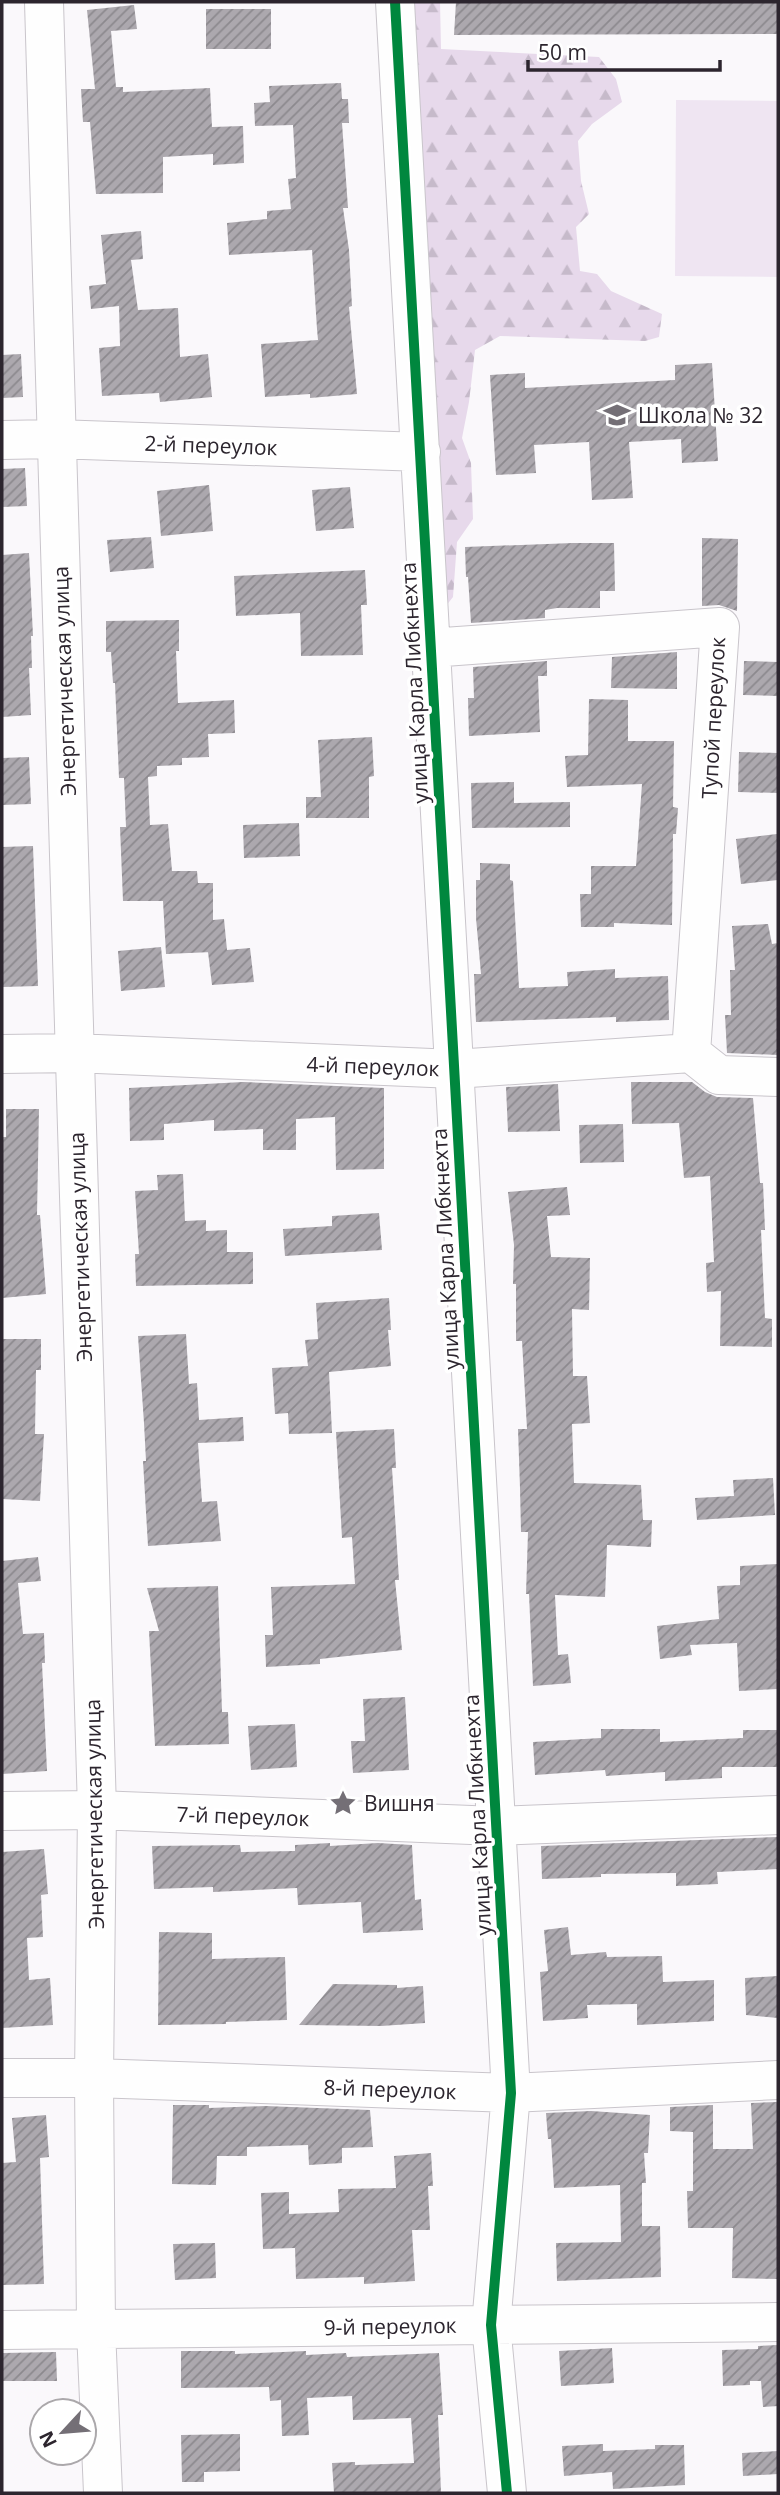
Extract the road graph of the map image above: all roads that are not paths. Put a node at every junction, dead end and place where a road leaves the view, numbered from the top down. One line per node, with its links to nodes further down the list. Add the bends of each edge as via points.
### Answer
1 (44, 2): 3 (street, Энергетическая улица)
2 (395, 2): 5 (street, улица Карла Либкнехта)
3 (57, 439): 4 (street, 2-й переулок); 5 (street, 2-й переулок); 7 (street, Энергетическая улица)
4 (2, 440)
5 (421, 452): 6 (street, улица Карла Либкнехта)
6 (430, 648): 9 (street, Тупой переулок, via 720,628); 10 (street, улица Карла Либкнехта)
7 (74, 1053): 8 (street, 4-й переулок); 10 (street, 4-й переулок); 12 (street, Энергетическая улица)
8 (2, 1054)
9 (691, 1054): 10 (street, 4-й переулок); 11 (street, via 719,1075)
10 (455, 1069): 15 (street, улица Карла Либкнехта)
11 (778, 1077)
12 (97, 1810): 13 (street, 7-й переулок); 15 (street, 7-й переулок); 17 (street, Энергетическая улица)
13 (2, 1811)
14 (778, 1815): 15 (street, 7-й переулок)
15 (496, 1826): 19 (street, улица Карла Либкнехта)
16 (2, 2078): 17 (street, 8-й переулок)
17 (94, 2078): 19 (street, 8-й переулок); 23 (street, Энергетическая улица)
18 (778, 2080): 19 (street, 8-й переулок)
19 (511, 2094): 21 (street, улица Карла Либкнехта)
20 (778, 2322): 21 (street, 9-й переулок)
21 (491, 2325): 23 (street, 9-й переулок); 25 (street, улица Карла Либкнехта)
22 (2, 2330): 23 (street, 9-й переулок)
23 (96, 2330): 24 (street, Энергетическая улица)
24 (103, 2493)
25 (506, 2493)

